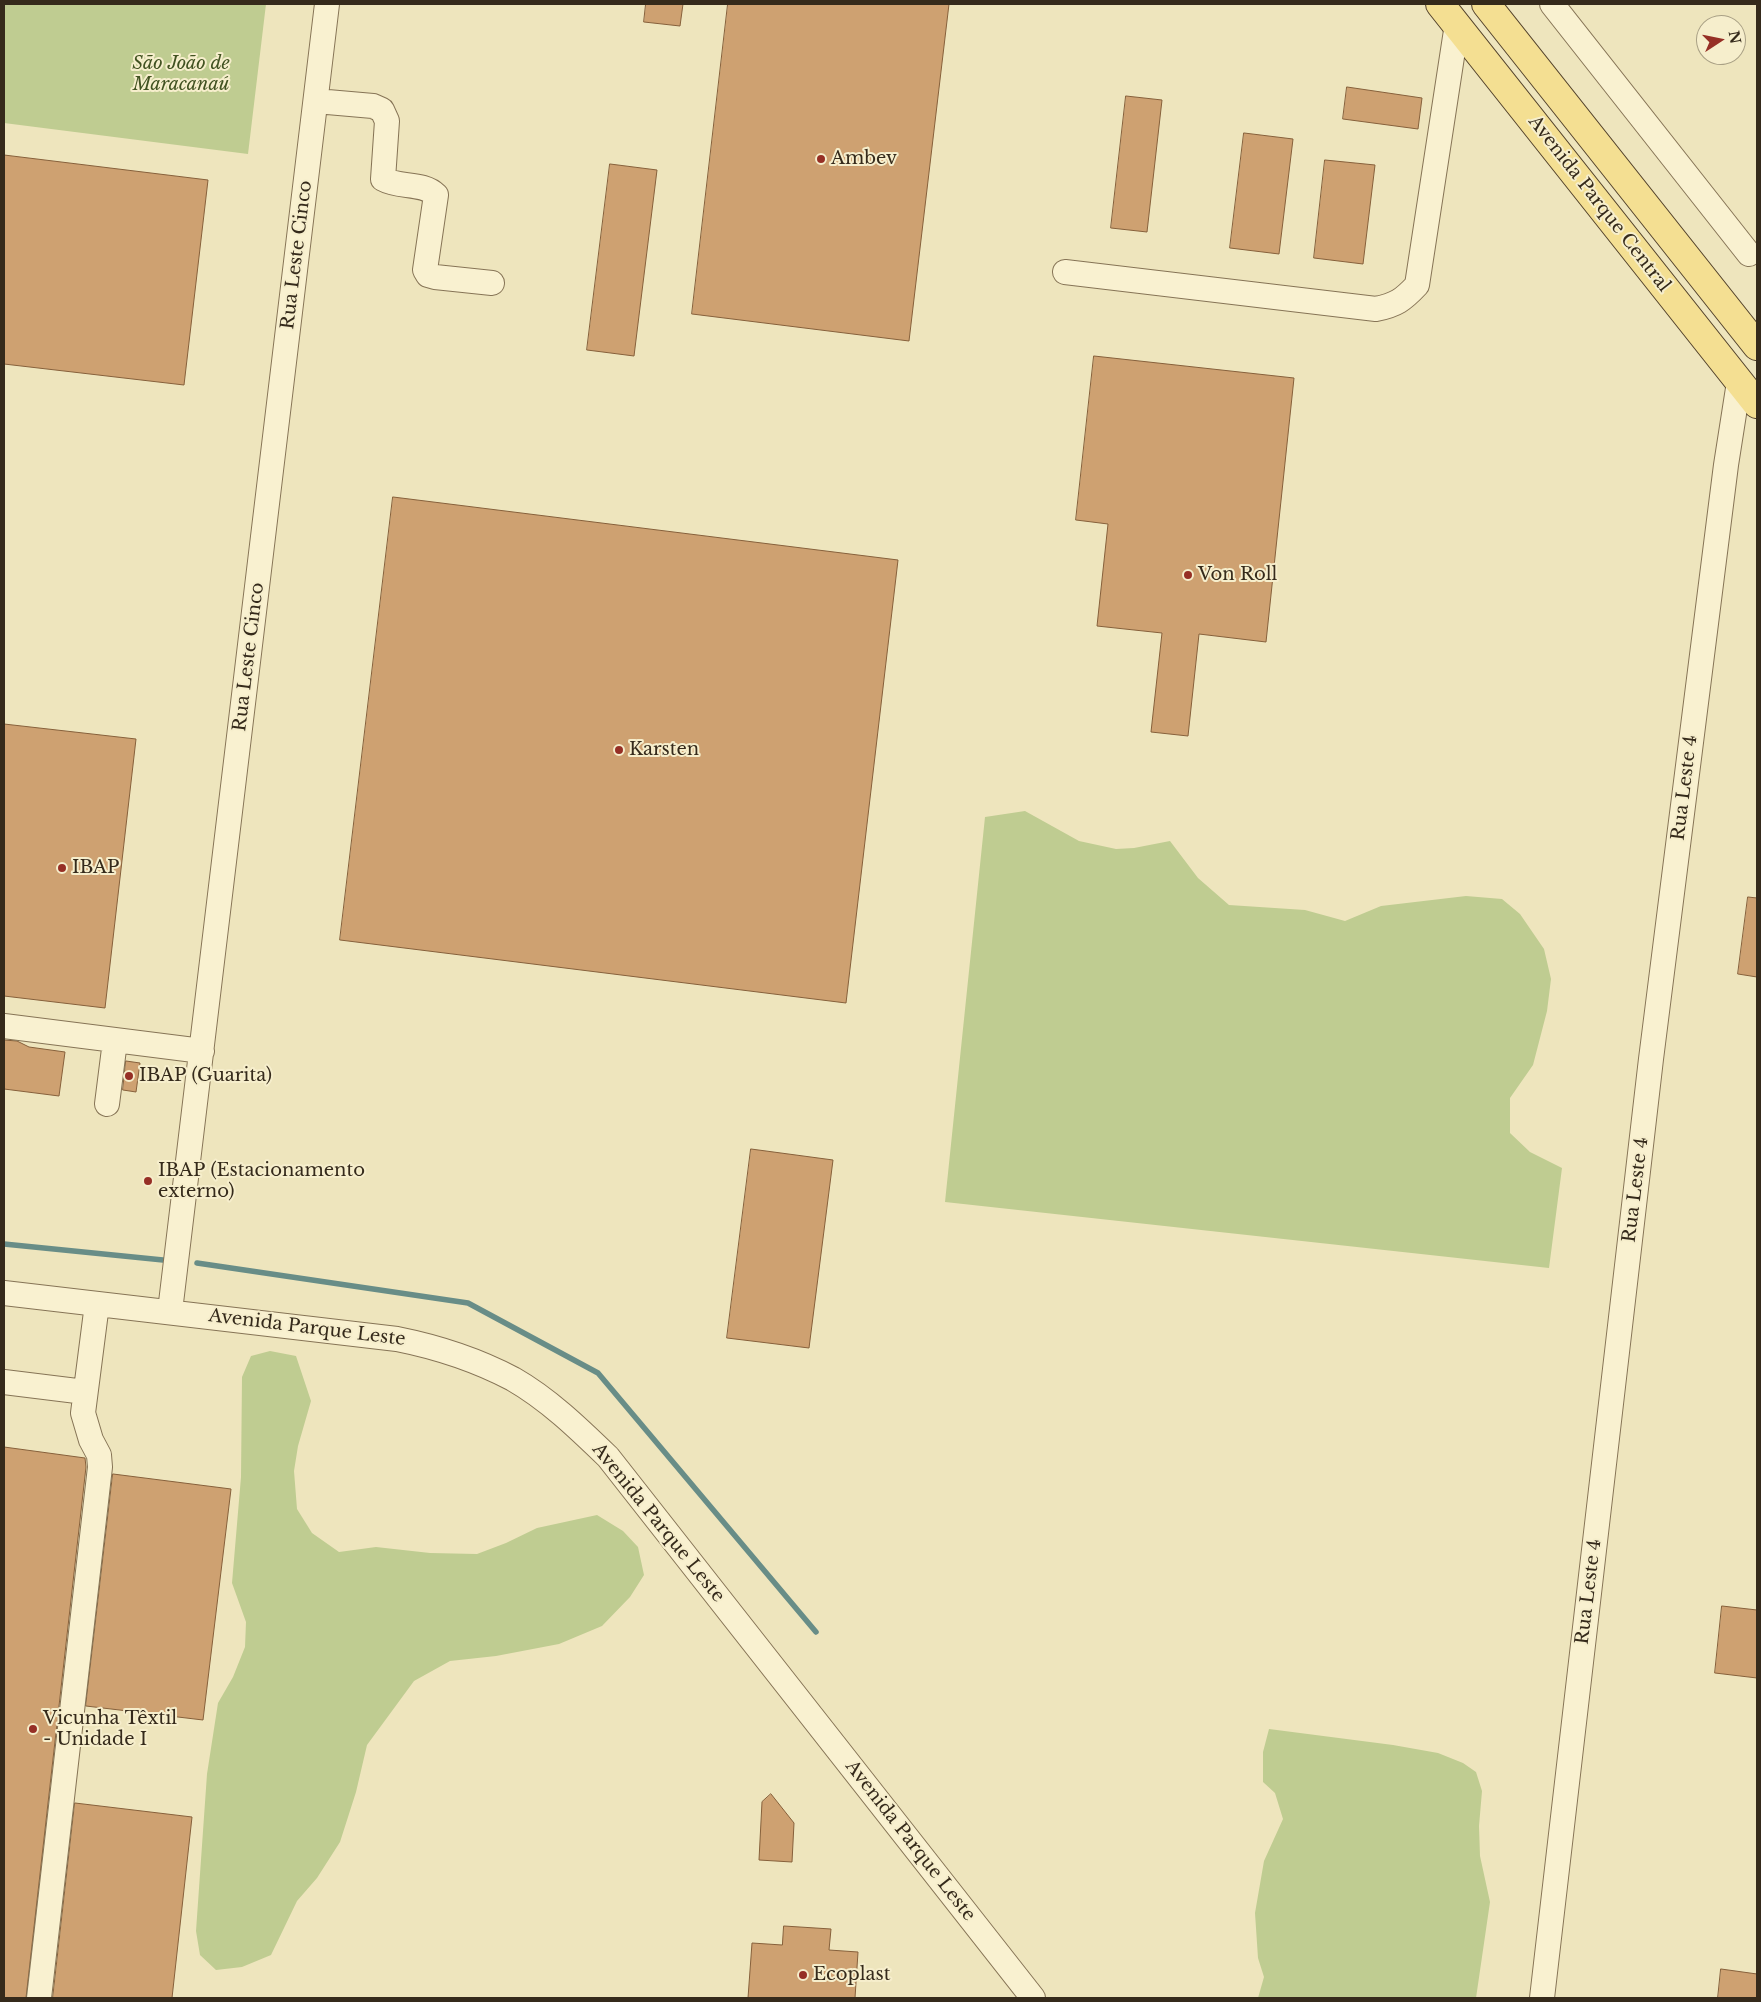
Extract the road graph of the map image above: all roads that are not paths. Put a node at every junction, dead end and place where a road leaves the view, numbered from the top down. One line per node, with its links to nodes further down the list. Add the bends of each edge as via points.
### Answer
1 (327, 4): 5 (street, Rua Leste Cinco)
2 (1486, 4): 9 (main road, Avenida Parque Central)
3 (1552, 4): 6 (street)
4 (1448, 14): 7 (street, via 1417,285 1393,306 1376,308); 10 (main road, Avenida Parque Central)
5 (316, 100): 8 (street, via 373,106 382,110 388,120 382,179 431,190 436,195 425,270 428,275); 14 (street, Rua Leste Cinco)
6 (1749, 254)
7 (1065, 272)
8 (492, 283)
9 (1757, 346)
10 (1739, 382): 11 (main road, Avenida Parque Central); 23 (street, Rua Leste 4, via 1651,1059)
11 (1757, 404)
12 (4, 1026): 13 (street)
13 (114, 1041): 14 (street); 15 (street)
14 (202, 1051): 18 (street, Rua Leste Cinco)
15 (107, 1104)
16 (4, 1292): 17 (street, Avenida Parque Leste)
17 (97, 1304): 18 (street, Avenida Parque Leste); 20 (street)
18 (170, 1311): 22 (street, Avenida Parque Leste, via 422,1344 475,1361 542,1398 608,1457)
19 (4, 1382): 20 (street)
20 (85, 1392): 21 (street, via 84,1413 100,1467)
21 (39, 1998)
22 (1033, 1998)
23 (1542, 1998)

